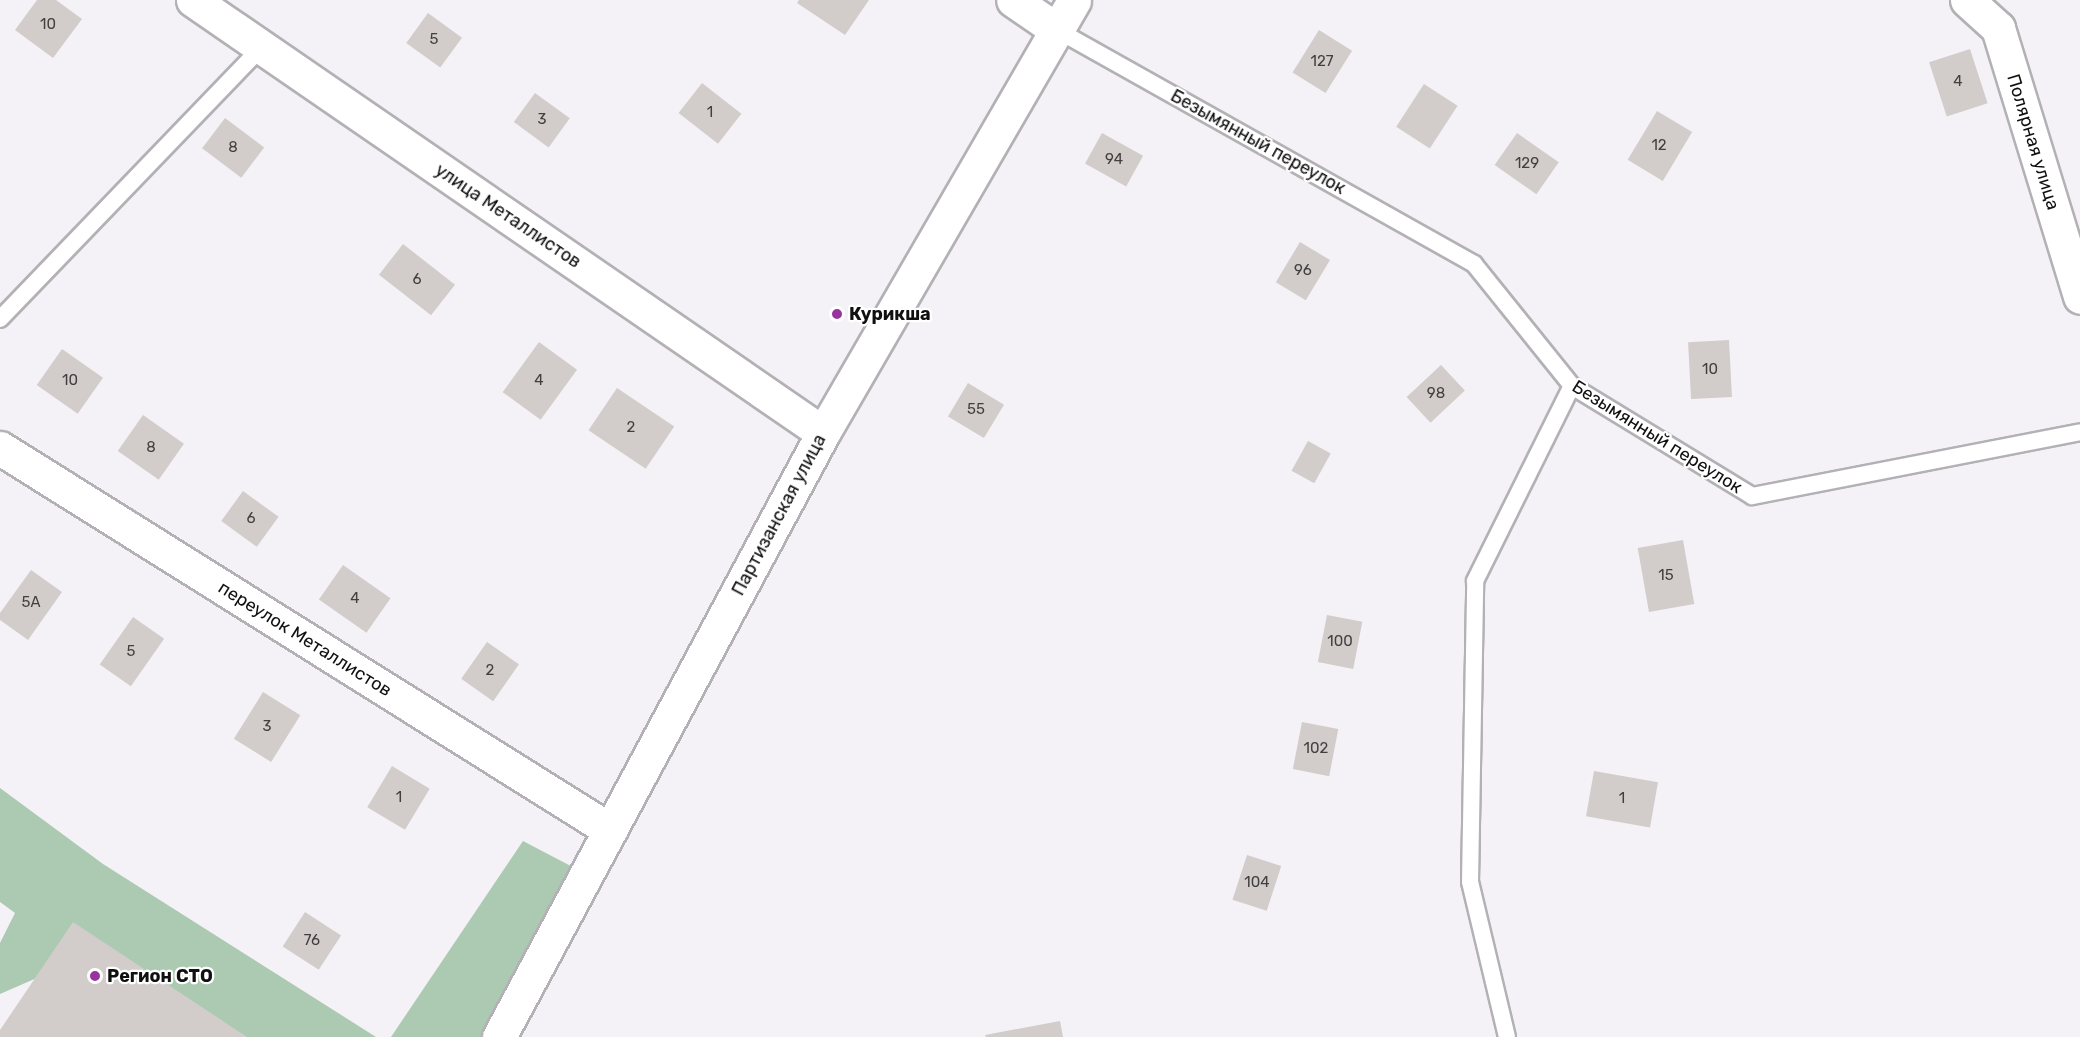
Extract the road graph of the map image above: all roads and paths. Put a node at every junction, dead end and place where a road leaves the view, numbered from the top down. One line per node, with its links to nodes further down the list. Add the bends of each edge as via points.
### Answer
1 (193, 0): 6 (street, улица Металлистов)
2 (1013, 0): 5 (street)
3 (1074, 0): 5 (street, Партизанская улица)
4 (1967, 0): 7 (street, Полярная улица, via 1998,28)
5 (1058, 30): 9 (lane, Безымянный переулок, via 1474,264); 11 (street, Партизанская улица)
6 (262, 47): 8 (lane); 11 (street, улица Металлистов)
7 (2080, 297)
8 (0, 319)
9 (1572, 386): 10 (lane, Безымянный переулок, via 1752,496); 15 (lane, via 1475,581 1470,882)
10 (2080, 432)
11 (823, 433): 13 (street, Партизанская улица)
12 (0, 448): 13 (street, переулок Металлистов)
13 (610, 830): 14 (street, Партизанская улица)
14 (499, 1037)
15 (1507, 1037)

